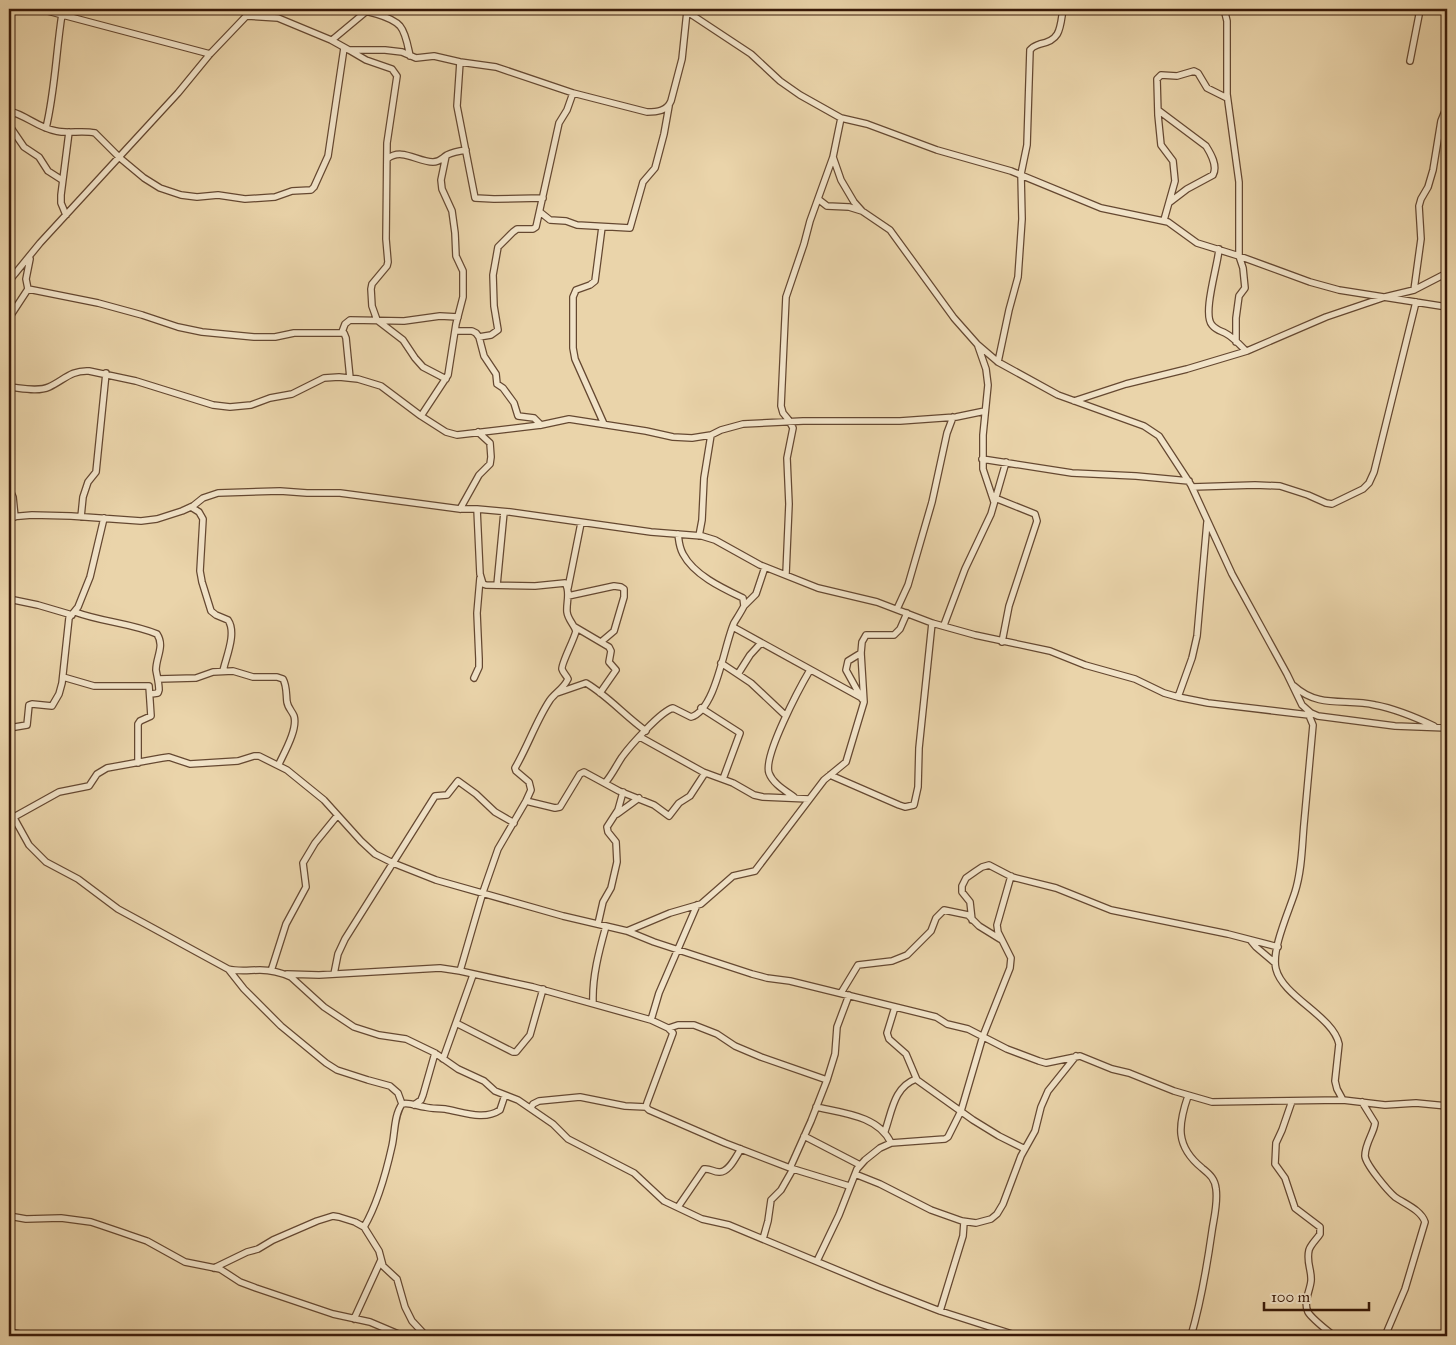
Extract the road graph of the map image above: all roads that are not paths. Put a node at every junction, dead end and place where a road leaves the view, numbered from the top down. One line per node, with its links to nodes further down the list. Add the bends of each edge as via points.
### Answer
1 (40, 9): 9 (street)
2 (253, 9): 10 (street)
3 (351, 9): 7 (street)
4 (1063, 9): 32 (street, via 1056,37 1030,50 1027,145)
5 (1224, 9): 18 (street, via 1227,22)
6 (1416, 9): 15 (street, via 1419,15)
7 (368, 10): 11 (street); 14 (street, via 400,25)
8 (685, 10): 19 (street, via 682,59); 23 (street, via 751,54 800,95)
9 (62, 14): 13 (street); 25 (street)
10 (247, 16): 11 (street, via 278,18); 13 (street)
11 (332, 40): 12 (street)
12 (346, 49): 14 (street, via 385,50); 30 (street, via 328,156 311,190 245,199 181,195 155,185); 31 (street, via 396,73)
13 (210, 54): 30 (street)
14 (410, 56): 16 (street, via 434,56)
15 (1410, 61)
16 (460, 62): 17 (street, via 496,67); 27 (street, via 457,106)
17 (573, 93): 19 (street, via 647,112); 34 (street, via 559,124)
18 (1227, 98): 21 (street, via 1207,88 1194,70 1177,76 1161,75 1157,82); 44 (street, via 1240,190)
19 (669, 106): 41 (street, via 655,168 643,182 631,227)
20 (1447, 106): 48 (street, via 1441,121 1433,170 1420,199 1421,239)
21 (1158, 110): 36 (street, via 1161,145 1173,161 1175,170); 36 (street, via 1206,146 1216,169 1213,175)
22 (9, 111): 25 (street, via 24,115)
23 (841, 118): 29 (street); 32 (street)
24 (9, 125): 33 (street, via 24,147)
25 (46, 128): 26 (street)
26 (69, 132): 30 (street, via 95,133); 33 (street)
27 (466, 150): 28 (street); 34 (street, via 475,198)
28 (446, 156): 31 (street, via 436,162 397,154); 52 (street, via 442,189 452,211 456,256 463,271 463,297)
29 (833, 157): 35 (street); 37 (street, via 841,180)
30 (120, 158): 39 (street)
31 (387, 159): 54 (street, via 388,262 371,289)
32 (1021, 174): 40 (street, via 1101,208); 61 (street, via 1018,278)
33 (62, 180): 39 (street, via 61,203)
34 (543, 198): 38 (street)
35 (818, 199): 37 (street, via 827,206); 70 (street, via 784,305 780,406)
36 (1170, 202): 40 (street)
37 (862, 211): 59 (street, via 890,230 954,318)
38 (540, 212): 41 (street, via 550,220); 57 (street, via 536,228 518,229 498,247 493,275 498,328 491,335)
39 (66, 215): 43 (street)
40 (1164, 220): 42 (street, via 1190,240)
41 (602, 227): 71 (street, via 595,281 576,290 573,297 573,348)
42 (1219, 249): 44 (street); 58 (street, via 1209,318 1212,325)
43 (31, 254): 46 (street); 47 (street, via 26,279)
44 (1239, 256): 49 (street, via 1310,282); 58 (street, via 1245,288 1239,296)
45 (1447, 273): 48 (street)
46 (9, 281)
47 (28, 289): 53 (street); 56 (street, via 202,332 268,337)
48 (1414, 290): 49 (street)
49 (1385, 297): 50 (street); 60 (street, via 1326,317)
50 (1416, 302): 51 (street); 77 (street, via 1374,472 1366,487 1329,504 1280,486)
51 (1447, 307)
52 (458, 317): 54 (street); 55 (street)
53 (9, 318)
54 (377, 320): 56 (street, via 350,320); 64 (street, via 403,340 423,367)
55 (455, 331): 57 (street, via 472,331); 64 (street)
56 (342, 332): 63 (street, via 346,335)
57 (479, 337): 72 (street, via 481,350 496,372 497,384 514,403 518,416 534,418)
58 (1236, 342): 60 (street)
59 (977, 344): 61 (street); 67 (street, via 988,385)
60 (1246, 351): 66 (street)
61 (998, 362): 66 (street)
62 (106, 373): 63 (street, via 230,408 292,394 324,378); 65 (street, via 84,370 65,376 48,388); 85 (street, via 96,469 83,497)
63 (350, 378): 68 (street, via 381,386)
64 (446, 379): 68 (street)
65 (9, 387)
66 (1074, 401): 77 (street, via 1151,430 1159,436)
67 (985, 411): 69 (street); 75 (street)
68 (421, 416): 73 (street, via 453,434)
69 (953, 417): 70 (street, via 880,422); 99 (street, via 932,502 908,584)
70 (790, 422): 74 (street, via 743,424); 93 (street, via 793,428 787,458)
71 (604, 424): 72 (street, via 569,419); 74 (street, via 673,437)
72 (541, 425): 73 (street)
73 (478, 432): 81 (street, via 490,443 492,458)
74 (710, 435): 90 (street)
75 (982, 459): 76 (street); 79 (street, via 984,474)
76 (1006, 462): 77 (street, via 1072,474 1136,476); 79 (street)
77 (1190, 484): 87 (street)
78 (9, 488): 84 (street, via 13,497)
79 (995, 500): 103 (street); 107 (street, via 1035,514 1037,521 1009,606)
80 (191, 507): 81 (street, via 218,492 280,491 340,493); 86 (street, via 157,519 130,521); 112 (street, via 203,519 200,571 211,610 228,620 231,626)
81 (460, 509): 82 (street)
82 (477, 509): 83 (street); 92 (street)
83 (504, 512): 88 (street); 94 (street)
84 (12, 517): 85 (street)
85 (81, 517): 86 (street)
86 (104, 518): 100 (street, via 90,577)
87 (1207, 522): 117 (street); 121 (street, via 1197,636)
88 (581, 523): 89 (street); 95 (street)
89 (678, 534): 90 (street); 98 (street, via 680,547 690,564 743,598)
90 (699, 536): 91 (street, via 715,540)
91 (765, 567): 93 (street); 98 (street, via 756,594)
92 (480, 574): 94 (street, via 484,585); 115 (street, via 477,613 479,667)
93 (786, 574): 99 (street, via 833,593)
94 (498, 585): 95 (street, via 535,586 562,582)
95 (568, 588): 96 (street)
96 (568, 596): 104 (street, via 569,619); 106 (street, via 614,586 624,589 614,631)
97 (9, 598): 100 (street)
98 (744, 606): 105 (street)
99 (897, 609): 101 (street)
100 (74, 613): 114 (street, via 68,621); 116 (street, via 157,634 160,643)
101 (907, 613): 102 (street); 109 (street, via 894,635 868,633 862,642)
102 (932, 623): 103 (street); 135 (street, via 914,805 899,805)
103 (944, 625): 107 (street)
104 (575, 627): 106 (street); 118 (street, via 571,649 562,664 568,680)
105 (733, 627): 108 (street); 110 (street)
106 (601, 642): 119 (street, via 611,650 609,662 616,670)
107 (1002, 642): 121 (street, via 1050,651)
108 (761, 643): 111 (street); 113 (street)
109 (861, 653): 122 (street); 122 (street, via 848,661 846,670)
110 (721, 663): 113 (street); 124 (street, via 714,690)
111 (810, 670): 122 (street); 126 (street)
112 (223, 671): 116 (street, via 196,678); 133 (street, via 253,677 277,677 284,681 295,725)
113 (738, 674): 126 (street)
114 (63, 677): 120 (street, via 94,686 147,685); 127 (street, via 53,705 30,704 27,725)
115 (474, 678)
116 (158, 679): 120 (street, via 159,692)
117 (1292, 685): 123 (street); 128 (street, via 1320,700 1376,704)
118 (557, 693): 119 (street, via 584,682); 142 (street, via 537,722 515,768 530,784)
119 (600, 693): 130 (street)
120 (151, 694): 132 (street, via 151,716 138,724)
121 (1178, 697): 125 (street)
122 (863, 700): 135 (street, via 846,762)
123 (1302, 705): 125 (street); 128 (street, via 1318,716)
124 (702, 708): 130 (street, via 690,717 672,708); 136 (street, via 740,733)
125 (1309, 715): 158 (street, via 1313,725 1300,864)
126 (786, 716): 140 (street, via 768,767 772,779)
127 (9, 728)
128 (1436, 728): 129 (street)
129 (1447, 728)
130 (646, 731): 131 (street)
131 (640, 737): 134 (street); 137 (street)
132 (138, 763): 133 (street, via 169,757 190,764 238,761 259,756); 146 (street, via 107,768 96,774 90,786 59,792)
133 (279, 764): 144 (street, via 316,793)
134 (705, 773): 136 (street); 139 (street, via 690,796 679,803 669,816)
135 (830, 775): 141 (street)
136 (723, 779): 140 (street, via 763,797)
137 (605, 784): 138 (street); 142 (street, via 583,772 560,807)
138 (622, 792): 139 (street); 145 (street)
139 (639, 798): 145 (street)
140 (795, 798): 141 (street)
141 (809, 799): 151 (street, via 758,868 733,876)
142 (526, 801): 147 (street)
143 (9, 809): 146 (street)
144 (337, 816): 148 (street, via 375,854); 162 (street, via 302,863 306,887 286,924)
145 (613, 817): 153 (street, via 607,829 616,842 617,862 611,888 602,902)
146 (14, 818): 161 (street, via 29,845 46,862 78,879 125,914)
147 (514, 823): 148 (street, via 495,812 458,781 446,796 435,796); 150 (street, via 498,849)
148 (393, 862): 150 (street, via 436,880); 165 (street, via 344,939)
149 (1011, 876): 152 (street, via 989,865 966,878 961,889 970,902); 156 (street, via 997,925); 157 (street, via 1056,888 1111,910)
150 (483, 892): 153 (street); 163 (street)
151 (697, 905): 155 (street); 159 (street)
152 (972, 920): 156 (street); 168 (street, via 966,914 942,911 931,931 913,951 892,961 859,964)
153 (598, 924): 154 (street)
154 (606, 926): 155 (street); 170 (street, via 597,962)
155 (627, 931): 159 (street)
156 (1002, 940): 175 (street, via 1011,961)
157 (1251, 940): 158 (street); 160 (street)
158 (1278, 947): 160 (street)
159 (679, 950): 168 (street, via 767,978); 172 (street)
160 (1275, 963): 183 (street, via 1276,971 1288,987 1338,1037 1336,1085)
161 (228, 969): 162 (street); 186 (street, via 281,1026 326,1063 338,1070 390,1086 398,1093)
162 (271, 971): 164 (street)
163 (460, 971): 165 (street, via 432,968); 166 (street)
164 (285, 974): 165 (street); 176 (street, via 354,1027 406,1039)
165 (334, 974)
166 (473, 975): 167 (street); 173 (street)
167 (544, 989): 170 (street); 173 (street, via 530,1035 516,1052)
168 (841, 993): 169 (street)
169 (850, 995): 171 (street); 180 (street, via 837,1027 835,1054)
170 (593, 1003): 172 (street)
171 (895, 1007): 175 (street, via 936,1017); 179 (street, via 888,1039 906,1054)
172 (650, 1020): 174 (street)
173 (456, 1023): 178 (street)
174 (669, 1028): 180 (street, via 694,1025 761,1057); 189 (street, via 673,1037)
175 (984, 1036): 177 (street, via 1007,1049 1046,1063); 192 (street)
176 (435, 1053): 178 (street); 187 (street, via 421,1100)
177 (1076, 1056): 182 (street); 197 (street, via 1048,1092 1035,1131)
178 (443, 1059): 181 (street)
179 (916, 1079): 192 (street); 193 (street, via 905,1084 897,1094)
180 (827, 1080): 190 (street)
181 (505, 1094): 187 (street, via 500,1110 484,1116); 191 (street)
182 (1188, 1096): 184 (street, via 1212,1102); 217 (street, via 1181,1122 1184,1148 1214,1178 1217,1190 1216,1212)
183 (1343, 1100): 184 (street); 185 (street)
184 (1292, 1101): 218 (street, via 1276,1143 1275,1164 1285,1178 1295,1208 1320,1227 1321,1232 1309,1253 1311,1283 1307,1308)
185 (1362, 1102): 188 (street); 219 (street, via 1375,1123 1366,1150 1367,1162 1393,1194 1418,1211 1425,1222 1405,1289)
186 (402, 1104): 187 (street); 205 (street, via 379,1192)
187 (414, 1105)
188 (1447, 1106)
189 (646, 1107): 191 (street, via 580,1097 539,1101); 196 (street)
190 (816, 1107): 193 (street, via 862,1118); 194 (street)
191 (531, 1108): 202 (street, via 568,1138 634,1173 664,1201)
192 (961, 1111): 195 (street, via 945,1139); 197 (street)
193 (885, 1131): 195 (street)
194 (804, 1136): 198 (street); 199 (street)
195 (891, 1143): 198 (street)
196 (741, 1149): 199 (street); 202 (street, via 726,1170 704,1169)
197 (1025, 1149): 204 (street, via 1003,1204 994,1217 976,1223)
198 (860, 1165): 200 (street)
199 (791, 1169): 201 (street); 206 (street, via 781,1190 771,1200)
200 (855, 1174): 201 (street); 204 (street)
201 (850, 1186): 208 (street)
202 (678, 1207): 206 (street, via 702,1219 721,1222)
203 (9, 1216): 209 (street, via 91,1222 147,1241 185,1262)
204 (964, 1222): 210 (street, via 963,1236)
205 (364, 1227): 207 (street); 209 (street, via 336,1216 323,1219)
206 (763, 1239): 208 (street)
207 (381, 1260): 211 (street); 215 (street, via 383,1266 398,1279 404,1306)
208 (817, 1261): 210 (street)
209 (214, 1268): 211 (street, via 256,1288)
210 (940, 1311): 216 (street)
211 (354, 1319): 214 (street, via 377,1324)
212 (9, 1332): 213 (street)
213 (30, 1336)
214 (403, 1336)
215 (426, 1336)
216 (1018, 1336)
217 (1191, 1336)
218 (1334, 1336)
219 (1385, 1336)

